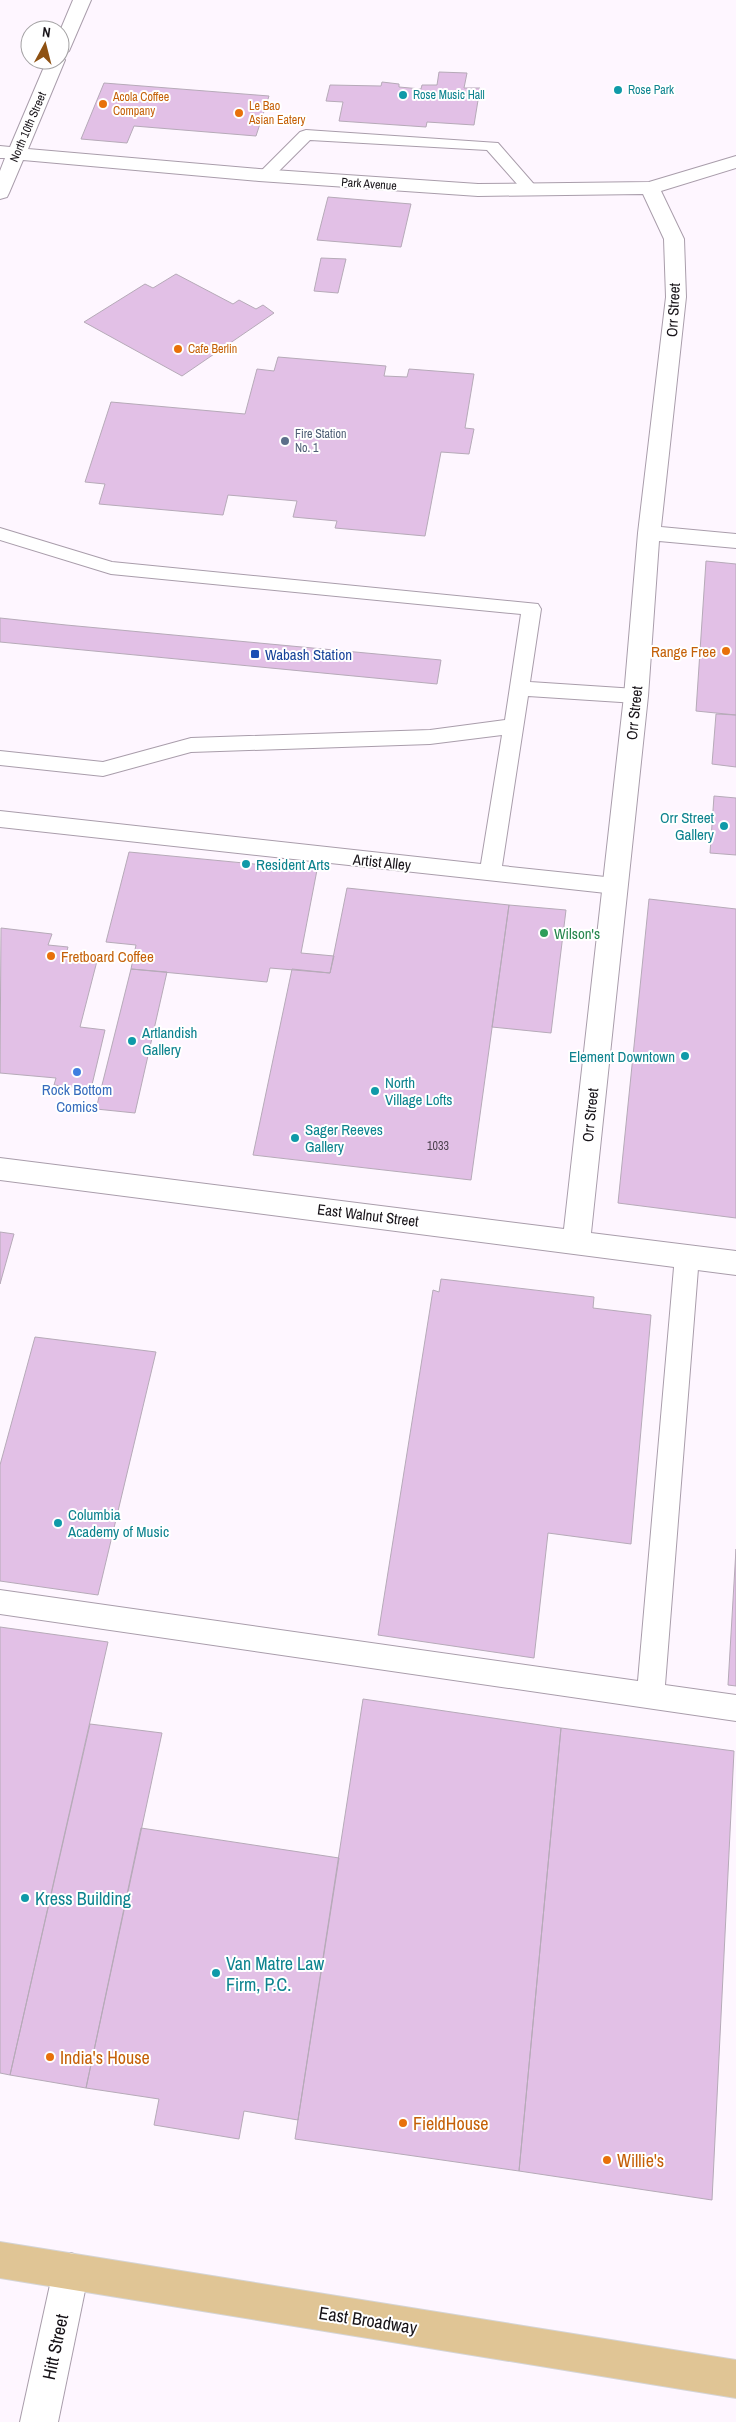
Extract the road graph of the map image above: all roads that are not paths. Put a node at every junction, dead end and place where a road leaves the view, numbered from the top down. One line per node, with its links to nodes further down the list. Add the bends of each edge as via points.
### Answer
1 (82, 0): 2 (street)
2 (70, 28)
3 (51, 70): 4 (street, North 10th Street)
4 (8, 153): 6 (street, Park Avenue); 9 (street, North 10th Street)
5 (736, 162): 7 (street, Park Avenue)
6 (265, 176): 8 (street, Park Avenue, via 478,190); 8 (lane, via 306,135 492,146)
7 (650, 188): 8 (street, Park Avenue); 10 (street, Orr Street, via 674,238 676,297)
8 (531, 190)
9 (0, 194)
10 (649, 533): 12 (street); 14 (street, Orr Street)
11 (0, 534): 13 (lane, via 111,568 531,609)
12 (736, 541)
13 (518, 688): 14 (lane); 15 (lane)
14 (636, 696): 19 (street, Orr Street)
15 (514, 726): 16 (lane, via 430,736 191,745 104,769); 18 (lane)
16 (0, 758)
17 (0, 820): 18 (lane, Artist Alley)
18 (490, 874): 19 (lane, Artist Alley)
19 (615, 886): 21 (street, Orr Street)
20 (0, 1169): 21 (street, East Walnut Street)
21 (576, 1242): 22 (street, East Walnut Street)
22 (687, 1256): 23 (street, East Walnut Street); 25 (lane)
23 (736, 1263)
24 (0, 1602): 25 (lane)
25 (650, 1696): 26 (lane)
26 (736, 1708)
27 (0, 2260): 28 (main road, East Broadway)
28 (71, 2271): 29 (main road, East Broadway); 30 (street, Hitt Street)
29 (736, 2379)
30 (39, 2422)

